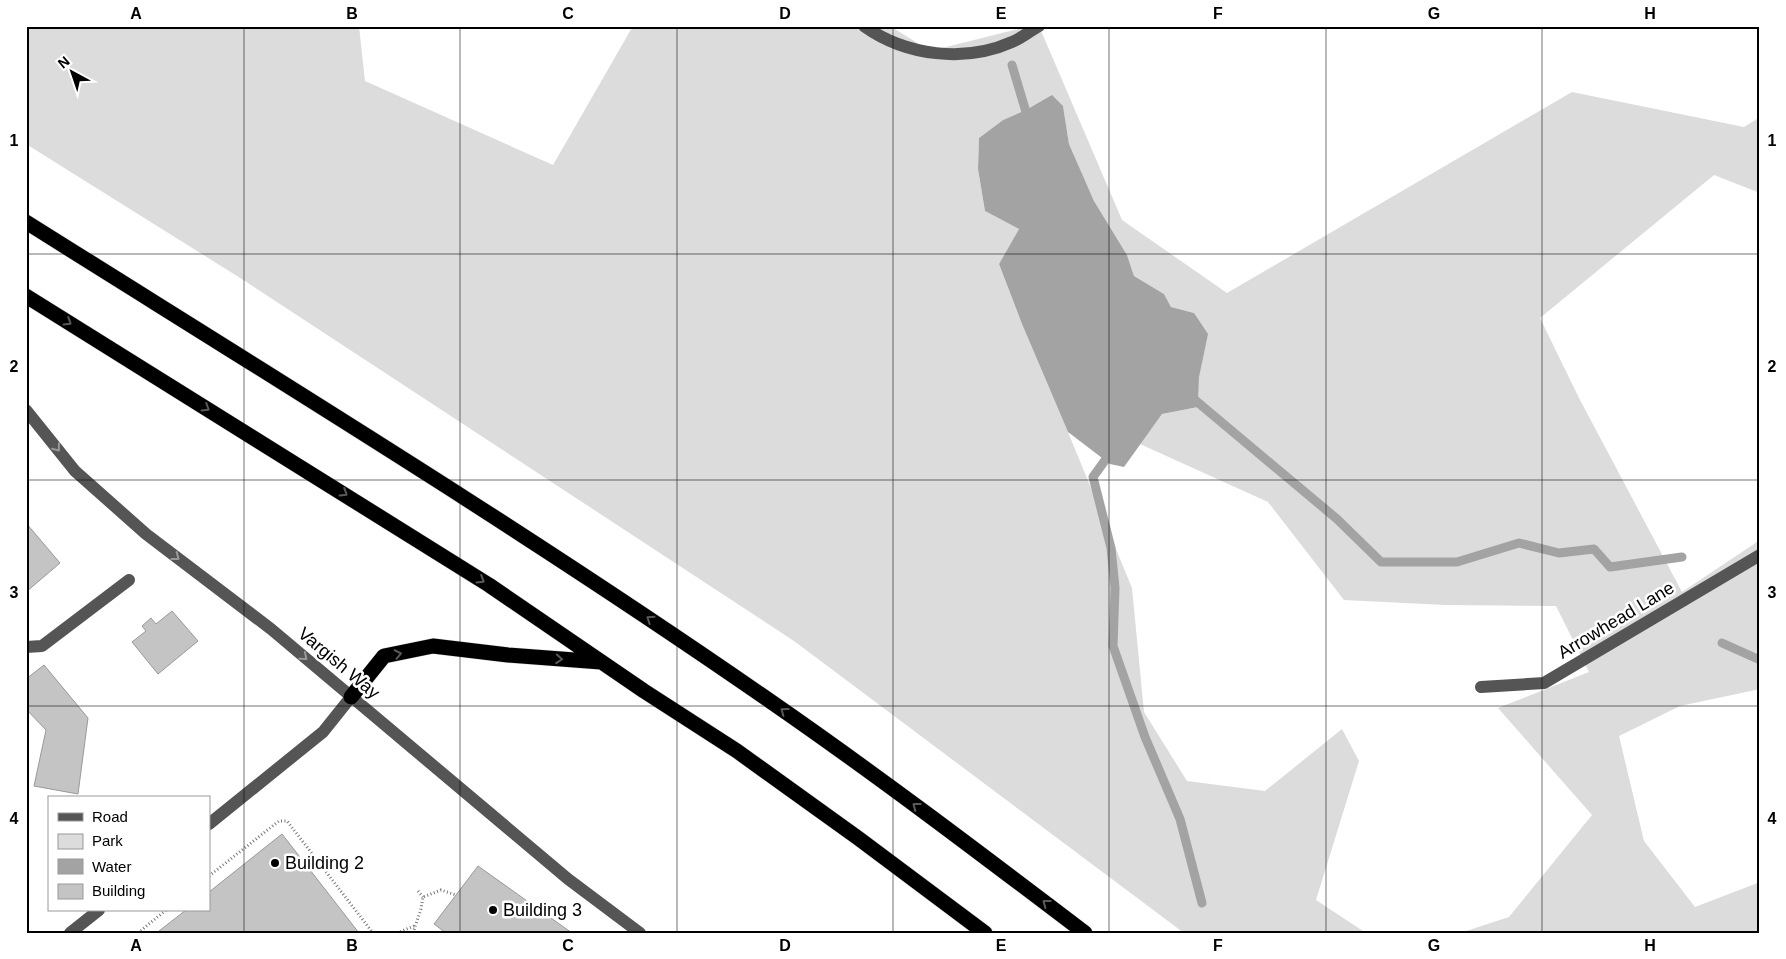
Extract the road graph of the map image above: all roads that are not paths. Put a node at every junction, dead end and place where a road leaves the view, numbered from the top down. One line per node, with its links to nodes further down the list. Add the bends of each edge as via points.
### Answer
1 (864, 26): 2 (street, via 909,48 944,54 979,52 1012,42)
2 (1039, 26)
3 (26, 222): 17 (highway, one-way to 3, via 886,784 650,619)
4 (26, 296): 9 (highway, one-way to 9, via 488,584)
5 (26, 410): 11 (street, Vargish Way, one-way to 11, via 75,471 139,528 271,629)
6 (1760, 555): 10 (street, Arrowhead Lane, via 1544,683)
7 (129, 580): 8 (street, via 42,646)
8 (26, 647)
9 (602, 662): 11 (highway, one-way to 9, via 384,656 433,646); 16 (highway, via 736,751)
10 (1481, 688)
11 (351, 697): 12 (street, via 324,732); 15 (street, Vargish Way, via 568,879)
12 (210, 823)
13 (96, 912): 14 (street)
14 (70, 933)
15 (640, 933)
16 (985, 933)
17 (1085, 933)

